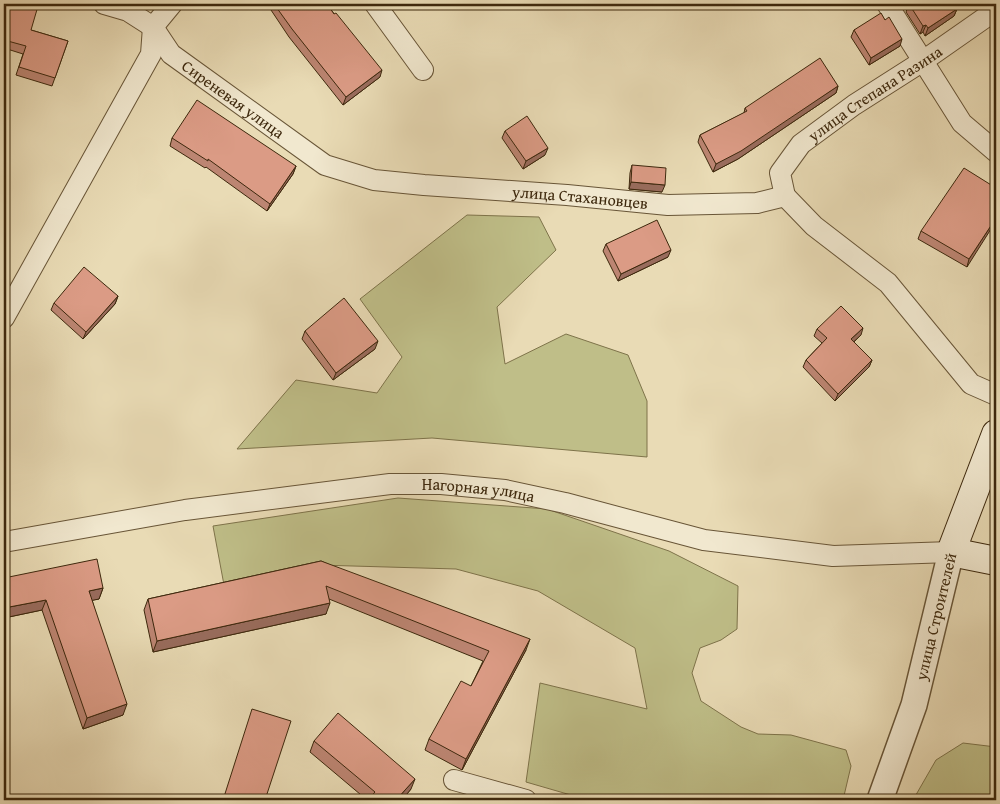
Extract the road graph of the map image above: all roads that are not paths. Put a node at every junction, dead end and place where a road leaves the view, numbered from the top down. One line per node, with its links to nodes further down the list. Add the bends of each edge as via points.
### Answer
1 (104, 4): 6 (street, Сиреневая улица, via 128,10)
2 (172, 4): 6 (street)
3 (375, 4): 8 (street)
4 (887, 4): 7 (street)
5 (996, 10): 7 (street, улица Степана Разина)
6 (153, 28): 10 (street, Сиреневая улица, via 171,54 325,165); 12 (street, via 151,54)
7 (923, 62): 9 (street, via 962,123); 11 (street, улица Степана Разина, via 854,105 801,144 780,173)
8 (423, 70)
9 (996, 152)
10 (374, 180): 11 (street, улица Стахановцев, via 668,205 757,203)
11 (785, 196): 13 (street, via 814,226 888,283 972,384)
12 (4, 318)
13 (996, 395)
14 (996, 434): 16 (main road, улица Строителей)
15 (4, 542): 16 (street, Нагорная улица, via 212,506 390,484 442,484 505,490 565,502 704,540 833,556)
16 (951, 552): 17 (main road); 20 (street, улица Строителей, via 914,705)
17 (996, 561)
18 (454, 780): 19 (street)
19 (526, 800)
20 (880, 800)

